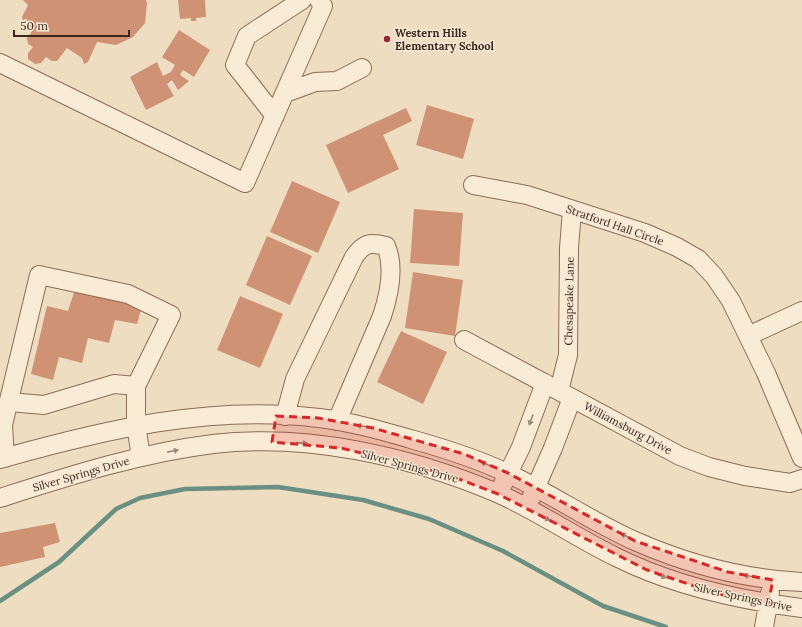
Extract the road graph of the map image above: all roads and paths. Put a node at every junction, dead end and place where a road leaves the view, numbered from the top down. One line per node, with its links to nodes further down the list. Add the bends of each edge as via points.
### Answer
1 (302, 0): 6 (street, via 247,36 236,65)
2 (319, 0): 5 (street, via 323,6)
3 (0, 64): 6 (street, via 245,183)
4 (362, 68): 5 (street, via 337,81 315,82)
5 (285, 93): 6 (street)
6 (275, 116)
7 (473, 186): 8 (street, Stratford Hall Circle, via 527,194)
8 (572, 210): 10 (street, Stratford Hall Circle, via 644,232 698,259 714,276 731,301); 13 (street, Chesapeake Lane, via 568,355)
9 (802, 311): 10 (street)
10 (748, 336): 20 (street, Stratford Hall Circle)
11 (464, 340): 13 (street, Williamsburg Drive)
12 (136, 386): 14 (street, via 114,384 44,405); 14 (street, via 171,315 128,294 39,275); 17 (street)
13 (559, 391): 22 (street, Chesapeake Lane, one-way to 22, via 521,447); 23 (street, Williamsburg Drive, via 680,456 709,467 790,483); 24 (street, Chesapeake Lane)
14 (8, 402): 21 (street, via 3,425)
15 (280, 416): 16 (street, Silver Springs Drive); 16 (street, via 295,379 354,257 362,246 373,243 386,246 390,257 388,299); 17 (street, Silver Springs Drive, via 229,415); 18 (street)
16 (337, 421): 22 (street, Silver Springs Drive, one-way to 16, via 464,454 373,428)
17 (136, 425): 19 (street); 21 (street, Silver Springs Drive, via 84,436)
18 (272, 442): 19 (street, Silver Springs Drive, one-way to 18, via 214,444); 25 (street, Silver Springs Drive, one-way to 25, via 301,442 390,458 446,474)
19 (141, 457): 26 (street, Silver Springs Drive, via 61,478)
20 (802, 458)
21 (3, 459)
22 (508, 473): 24 (street, Silver Springs Drive); 25 (street, Chesapeake Lane)
23 (802, 479)
24 (536, 488): 27 (street, Chesapeake Lane); 28 (street, Silver Springs Drive, one-way to 24, via 728,572 635,541)
25 (498, 494): 27 (street, Silver Springs Drive)
26 (0, 498)
27 (526, 508): 30 (street, Silver Springs Drive, one-way to 30, via 616,557 647,570 696,588)
28 (773, 580): 29 (street, Silver Springs Drive); 30 (street)
29 (802, 582)
30 (768, 604): 31 (street, Silver Springs Drive); 32 (street)
31 (802, 608)
32 (764, 627)

